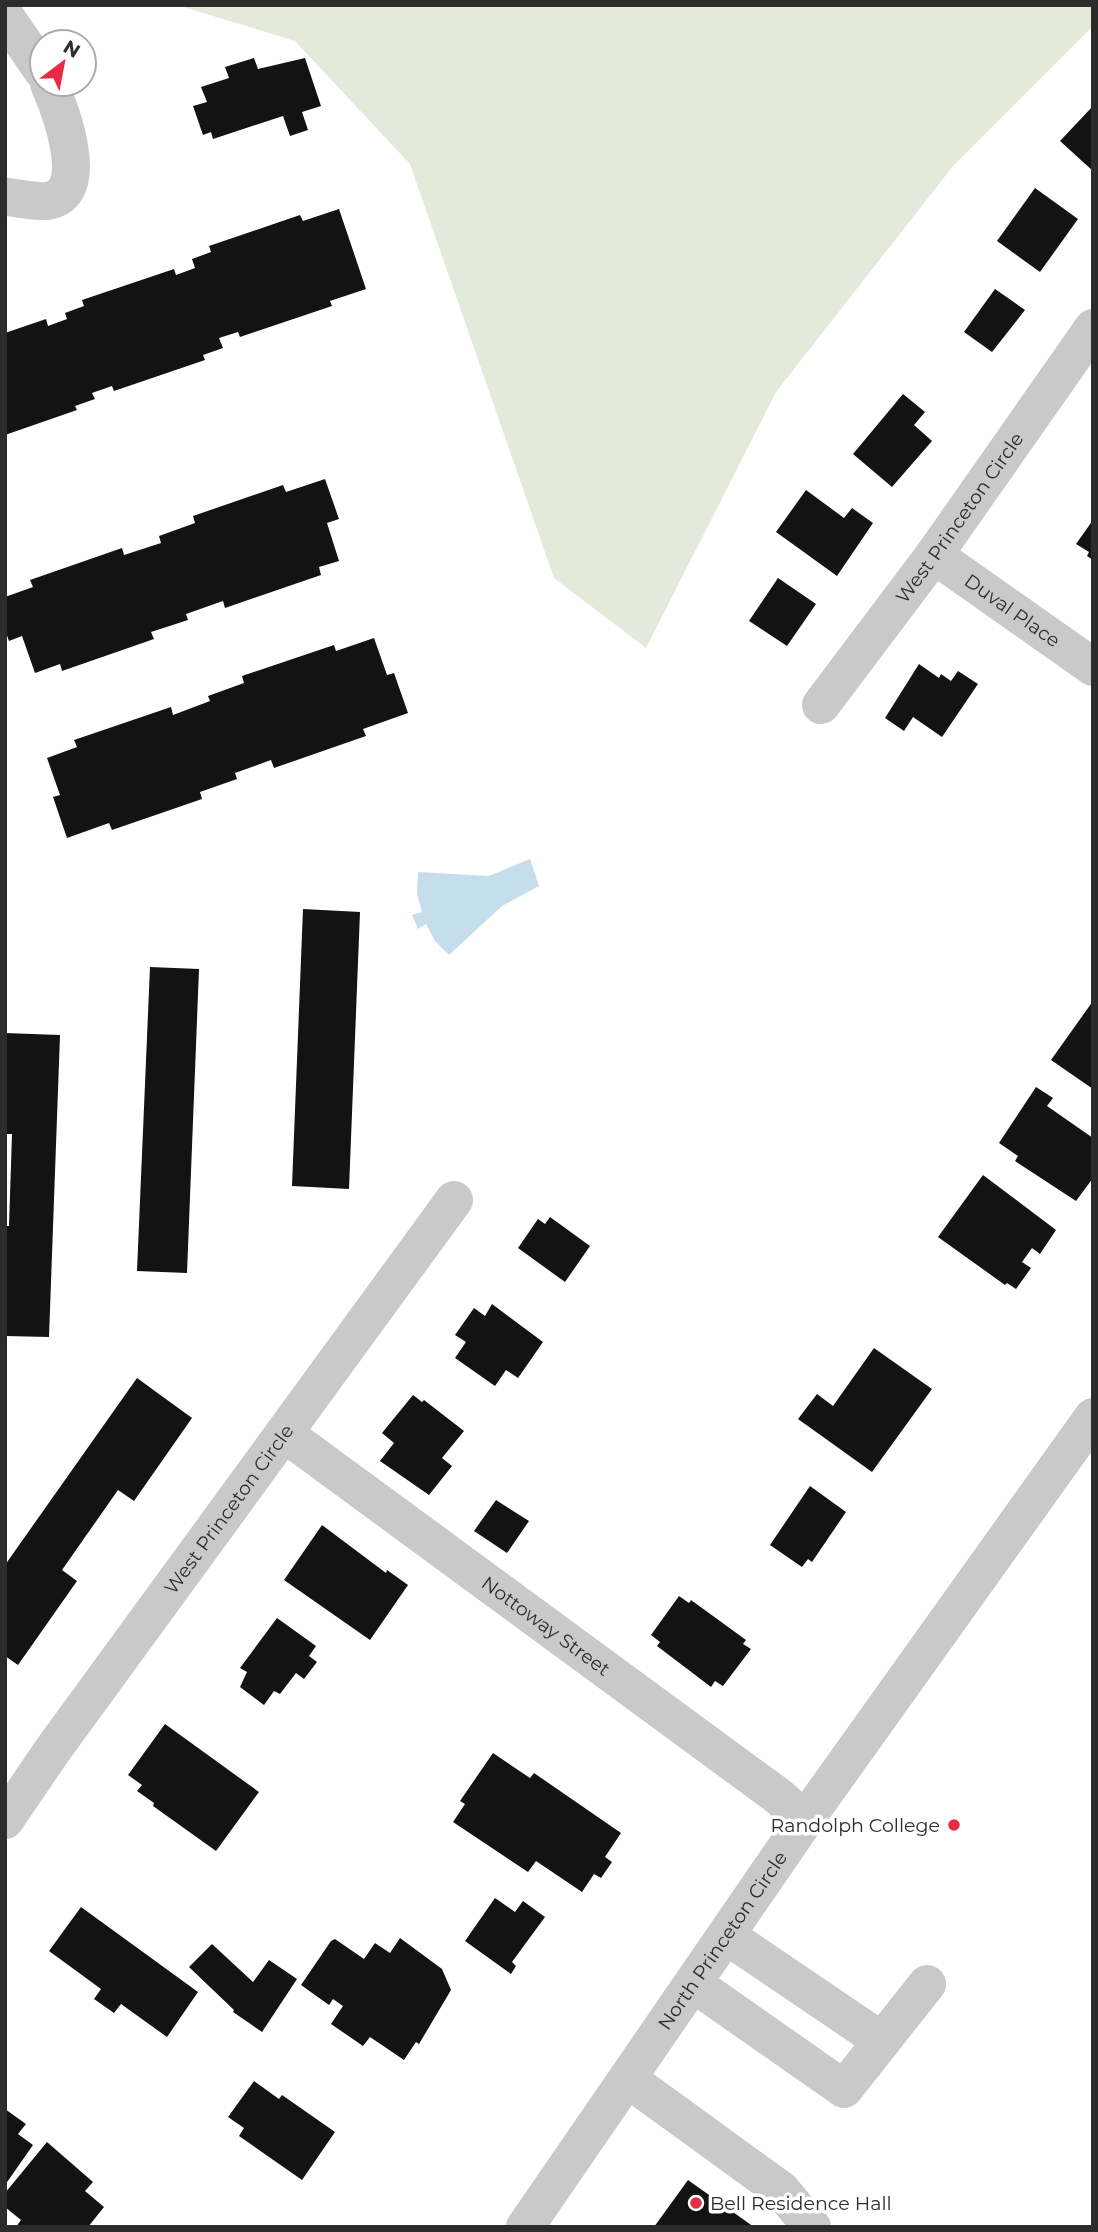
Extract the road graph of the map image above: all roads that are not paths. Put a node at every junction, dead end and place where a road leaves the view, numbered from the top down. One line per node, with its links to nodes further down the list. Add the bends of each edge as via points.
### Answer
1 (5, 16): 2 (street)
2 (28, 50)
3 (54, 98): 4 (street, via 68,141 72,177 66,191 47,201)
4 (7, 197)
5 (1093, 328): 6 (street, West Princeton Circle)
6 (934, 555): 7 (street, Duval Place); 8 (street, West Princeton Circle)
7 (1093, 667)
8 (821, 705)
9 (454, 1200): 11 (street, West Princeton Circle)
10 (1093, 1417): 13 (street, North Princeton Circle)
11 (285, 1434): 12 (street, West Princeton Circle); 13 (street, Nottoway Street)
12 (5, 1820)
13 (805, 1820): 14 (street, North Princeton Circle)
14 (727, 1936): 15 (street, North Princeton Circle); 17 (street)
15 (694, 1984): 17 (street, via 844,2090); 18 (street, North Princeton Circle)
16 (927, 1984): 17 (street)
17 (882, 2041)
18 (628, 2079): 19 (street, North Princeton Circle); 20 (street, via 781,2190)
19 (525, 2227)
20 (812, 2227)

